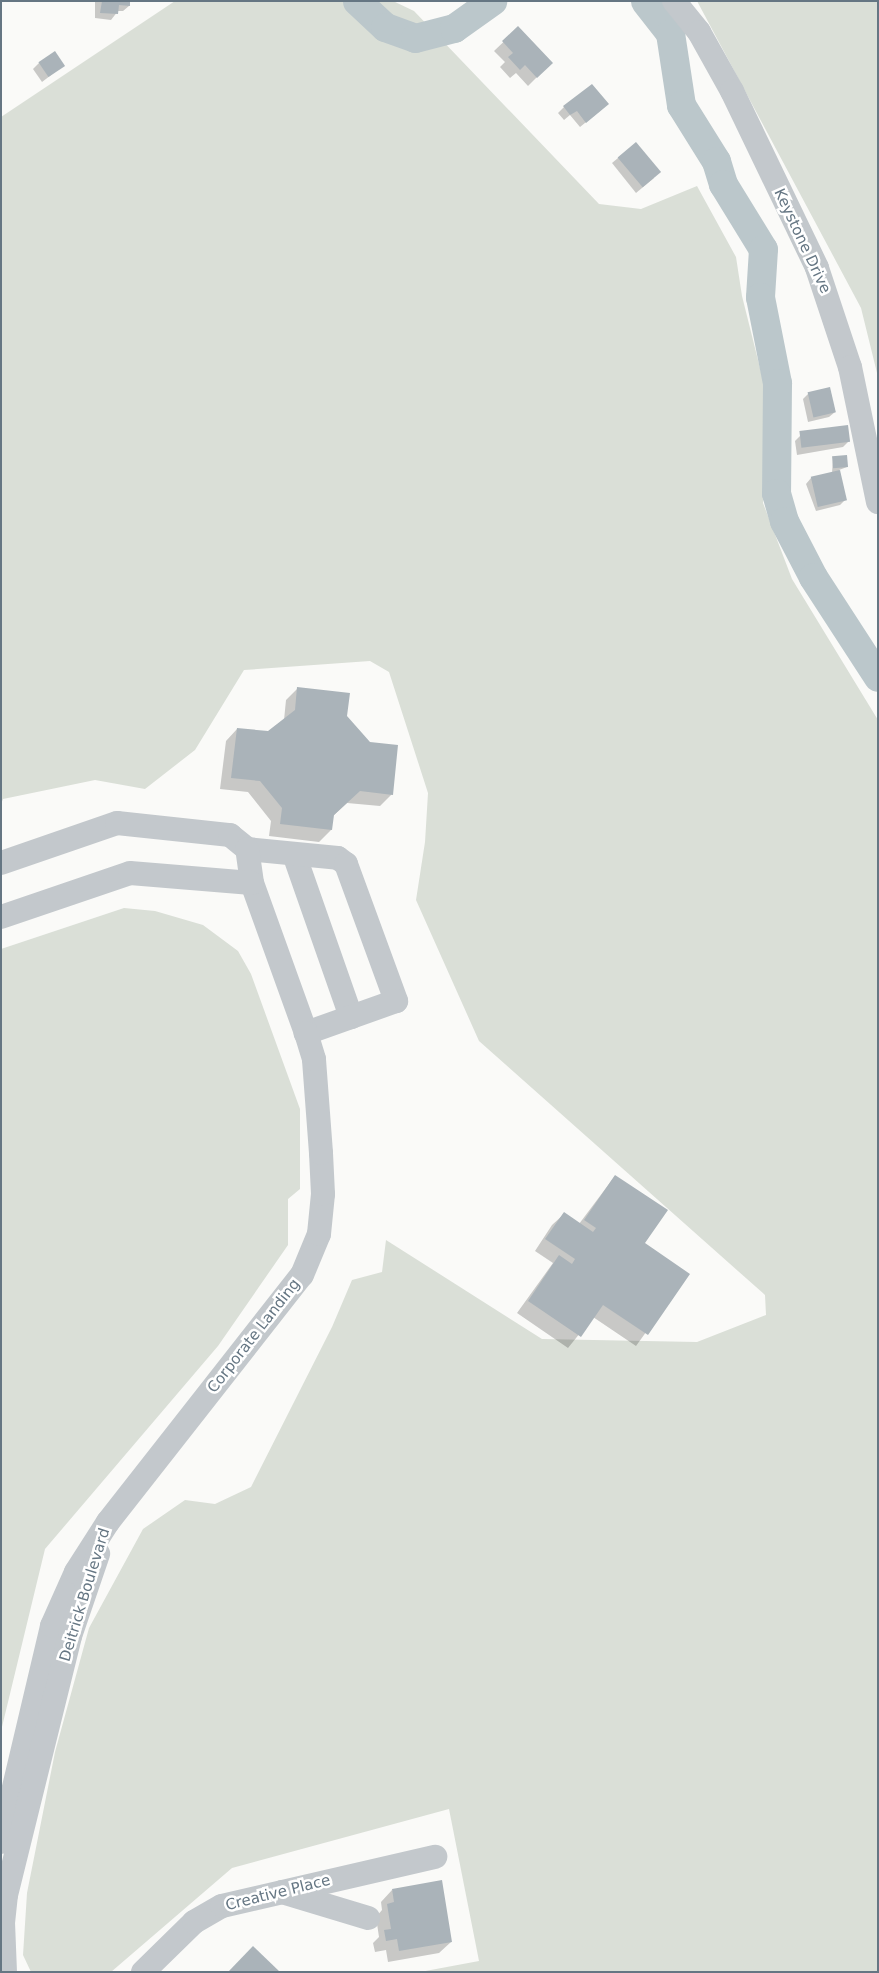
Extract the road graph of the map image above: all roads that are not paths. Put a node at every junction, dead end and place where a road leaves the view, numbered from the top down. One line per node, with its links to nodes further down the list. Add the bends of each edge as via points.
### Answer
1 (674, 1): 2 (street, Keystone Drive, via 699,32 732,91 817,268 850,367)
2 (878, 502)
3 (247, 849): 4 (street); 5 (street, via 230,835 117,822); 6 (street, Corporate Landing)
4 (294, 854): 8 (street); 8 (street, via 338,858 346,864 396,1001)
5 (1, 863)
6 (252, 883): 7 (street, via 130,873); 9 (street, Corporate Landing)
7 (1, 917)
8 (351, 1017): 9 (street)
9 (306, 1033): 10 (street, Corporate Landing, via 314,1059 321,1153 323,1194 319,1234 302,1275)
10 (108, 1522): 11 (street, Deitrick Boulevard, via 76,1572 52,1626); 15 (street, Deitrick Boulevard, via 70,1636 6,1895 3,1923)
11 (1, 1842)
12 (435, 1857): 13 (street, Creative Place)
13 (280, 1891): 14 (street); 16 (street, Creative Place, via 222,1906 194,1922)
14 (368, 1918)
15 (5, 1972)
16 (143, 1972)

